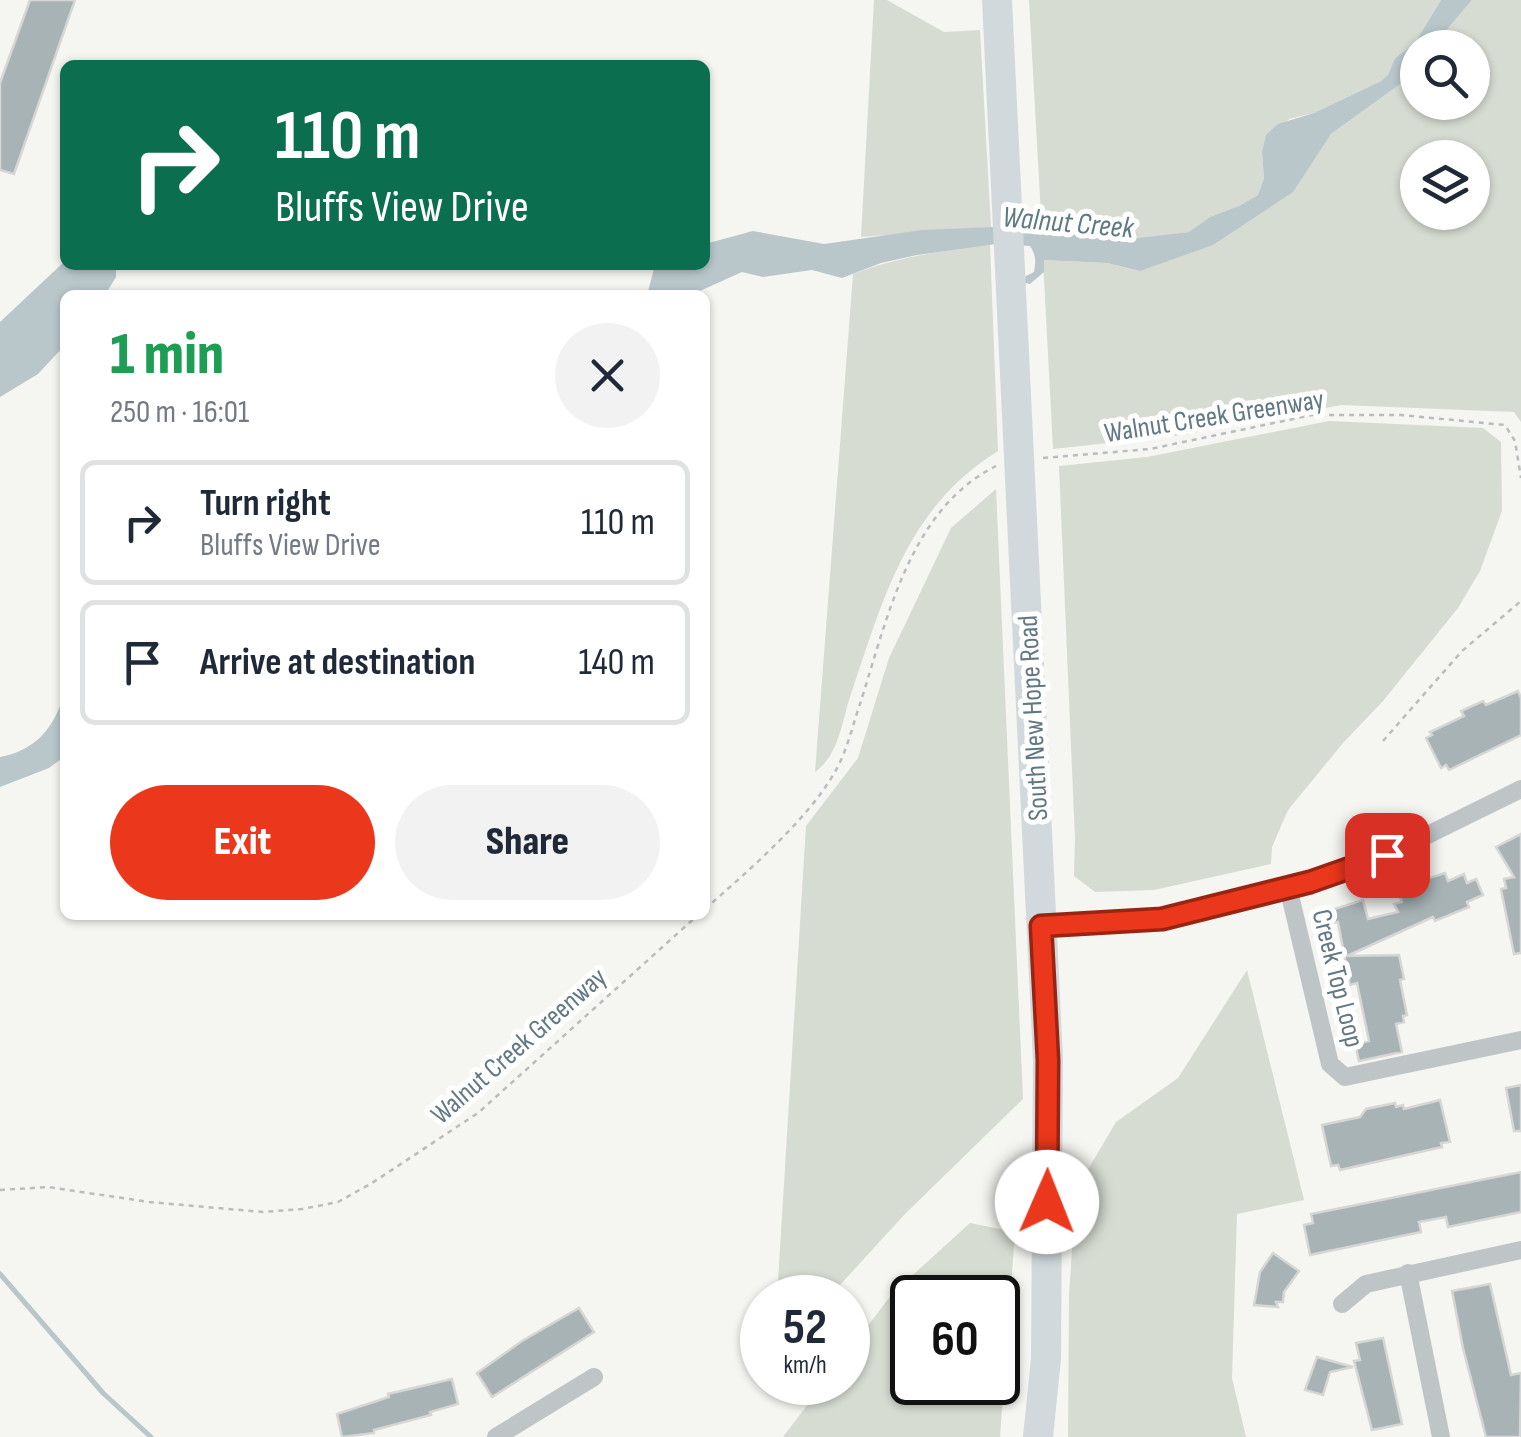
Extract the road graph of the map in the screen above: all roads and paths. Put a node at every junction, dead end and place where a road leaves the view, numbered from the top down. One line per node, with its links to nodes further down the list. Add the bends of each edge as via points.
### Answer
1 (996, 0): 2 (main road, South New Hope Road)
2 (1018, 470): 3 (path, Walnut Creek Greenway, via 1312,415 1400,415 1509,428); 8 (path, via 979,477 955,498 905,570 834,773 774,845); 10 (main road, South New Hope Road)
3 (1521, 478)
4 (1521, 601): 5 (path, via 1462,651)
5 (1384, 742)
6 (1521, 788): 7 (street, via 1387,855)
7 (1288, 887): 10 (street, via 1162,919); 11 (street, Creek Top Loop, via 1330,1064 1345,1077)
8 (710, 904)
9 (692, 920): 12 (path, Walnut Creek Greenway, via 478,1113 338,1202 263,1212 48,1187)
10 (1041, 926): 18 (main road, South New Hope Road, via 1048,1060 1046,1359)
11 (1521, 1040)
12 (0, 1190)
13 (1521, 1250): 14 (street)
14 (1408, 1274): 15 (street, via 1366,1284); 19 (street)
15 (1342, 1304)
16 (594, 1377): 17 (street)
17 (496, 1437)
18 (1038, 1437)
19 (1441, 1437)

